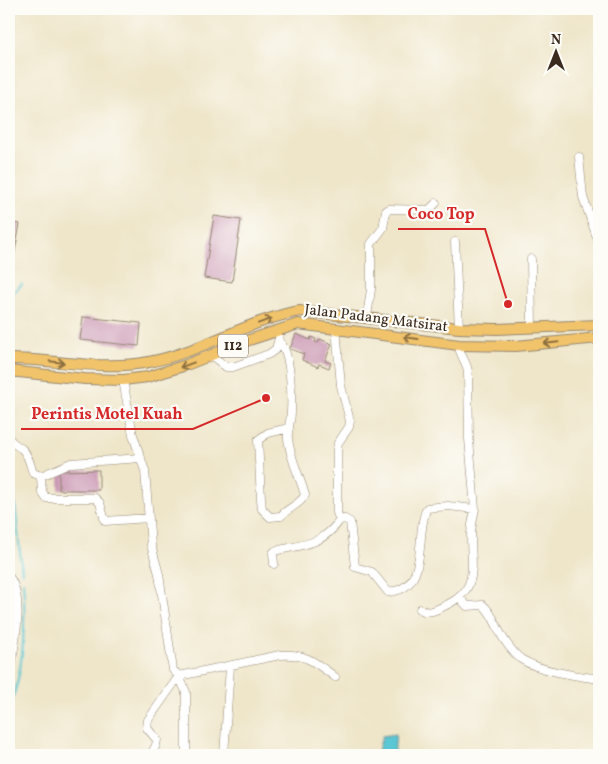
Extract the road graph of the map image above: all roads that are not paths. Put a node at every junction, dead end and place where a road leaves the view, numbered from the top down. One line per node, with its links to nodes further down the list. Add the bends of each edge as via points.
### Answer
1 (579, 157): 4 (street, via 583,197)
2 (436, 203): 6 (street, via 429,210 386,211 383,228 371,244)
3 (455, 242): 9 (street)
4 (599, 243)
5 (531, 259): 10 (street)
6 (367, 317): 9 (main road, Jalan Padang Matsirat / 112); 16 (main road, Jalan Padang Matsirat / 112, one-way to 6, via 127,365 161,359 287,314 315,311)
7 (599, 325): 10 (main road, Jalan Padang Matsirat / 112)
8 (336, 328): 11 (main road, Jalan Padang Matsirat / 112, via 307,324); 14 (main road, Jalan Padang Matsirat / 112, one-way to 8); 25 (street, via 341,386 350,421 337,449 337,513)
9 (459, 328): 10 (main road, Jalan Padang Matsirat / 112); 14 (main road)
10 (532, 328)
11 (280, 329): 13 (street); 15 (main road, Jalan Padang Matsirat / 112)
12 (599, 338): 14 (main road, Jalan Padang Matsirat / 112, one-way to 14, via 516,346)
13 (279, 341): 15 (street, via 269,354 233,368 226,367); 19 (street, via 287,351 291,412)
14 (459, 345): 23 (street, via 459,354 468,371)
15 (211, 355): 18 (main road, Jalan Padang Matsirat / 112, one-way to 18, via 164,373)
16 (9, 359)
17 (9, 371): 18 (main road, Jalan Padang Matsirat / 112)
18 (122, 380): 21 (street, via 132,435)
19 (288, 428): 19 (street, via 258,440 260,499 262,509 270,517 281,516 302,501 305,495 290,452)
20 (9, 438): 22 (street, via 26,454 33,473)
21 (141, 458): 22 (street, via 71,463); 24 (street)
22 (41, 476): 24 (street, via 42,492 46,498 96,498 105,521)
23 (475, 509): 25 (street, via 427,508 415,574 406,586 388,592 372,572 356,568 350,522); 28 (street, via 471,531 473,576)
24 (149, 518): 32 (street, via 173,670)
25 (340, 520): 26 (street, via 318,541 275,551)
26 (274, 564)
27 (9, 577): 30 (street, via 17,600)
28 (459, 597): 29 (street, via 433,611); 35 (street, via 467,606 484,605 489,610 498,631 522,660)
29 (420, 609)
30 (10, 657): 34 (street)
31 (230, 667): 32 (street); 33 (street, via 295,654 311,660); 38 (street)
32 (179, 676): 36 (street, via 148,720 147,728 156,740); 37 (street, via 186,692)
33 (335, 677)
34 (9, 678)
35 (599, 679)
36 (151, 755)
37 (186, 755)
38 (224, 755)

